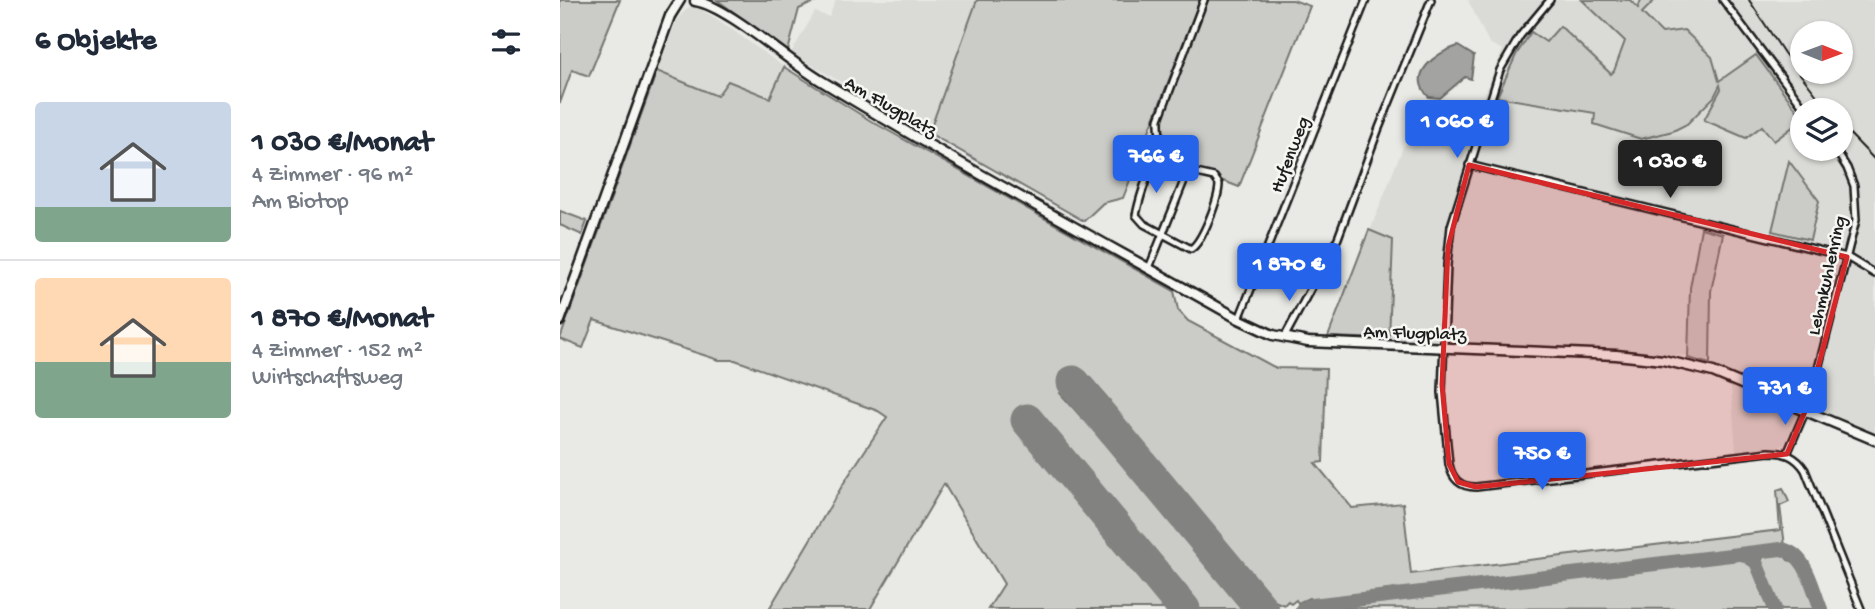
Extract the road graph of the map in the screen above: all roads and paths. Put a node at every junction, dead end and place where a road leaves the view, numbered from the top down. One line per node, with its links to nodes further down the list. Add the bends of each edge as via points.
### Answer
1 (680, 0): 10 (street)
2 (708, 0): 9 (street, Am Flugplatz)
3 (1204, 0): 12 (street, via 1161,110 1158,128)
4 (1366, 0): 20 (street, Hufenweg)
5 (1431, 0): 22 (street, via 1338,238)
6 (1550, 0): 14 (street, via 1506,59)
7 (1723, 0): 11 (street)
8 (692, 1): 9 (street, Am Flugplatz); 10 (street, via 679,8)
9 (732, 19): 18 (street, Am Flugplatz, via 851,100)
10 (668, 23): 21 (street)
11 (1797, 98)
12 (1164, 150): 15 (street); 16 (street, via 1153,165 1136,215)
13 (1843, 161): 17 (street, Lehmkuhlenring, via 1856,200)
14 (1469, 165): 17 (street); 23 (street, via 1450,234)
15 (1188, 171): 16 (street); 16 (street, via 1214,177 1219,184 1202,235 1191,249)
16 (1163, 234): 18 (street)
17 (1847, 257): 19 (street); 24 (street, Lehmkuhlenring)
18 (1149, 268): 20 (street, Am Flugplatz)
19 (1875, 274)
20 (1239, 319): 22 (street, Am Flugplatz)
21 (560, 321)
22 (1284, 338): 23 (street, Am Flugplatz)
23 (1444, 348): 24 (street, Am Flugplatz, via 1663,360 1722,375); 26 (street, via 1442,403 1449,464 1454,478 1465,486 1769,452)
24 (1806, 411): 25 (street, Am Flugplatz); 26 (street, Lehmkuhlenring)
25 (1875, 440)
26 (1787, 454): 27 (street, via 1805,470)
27 (1861, 609)

